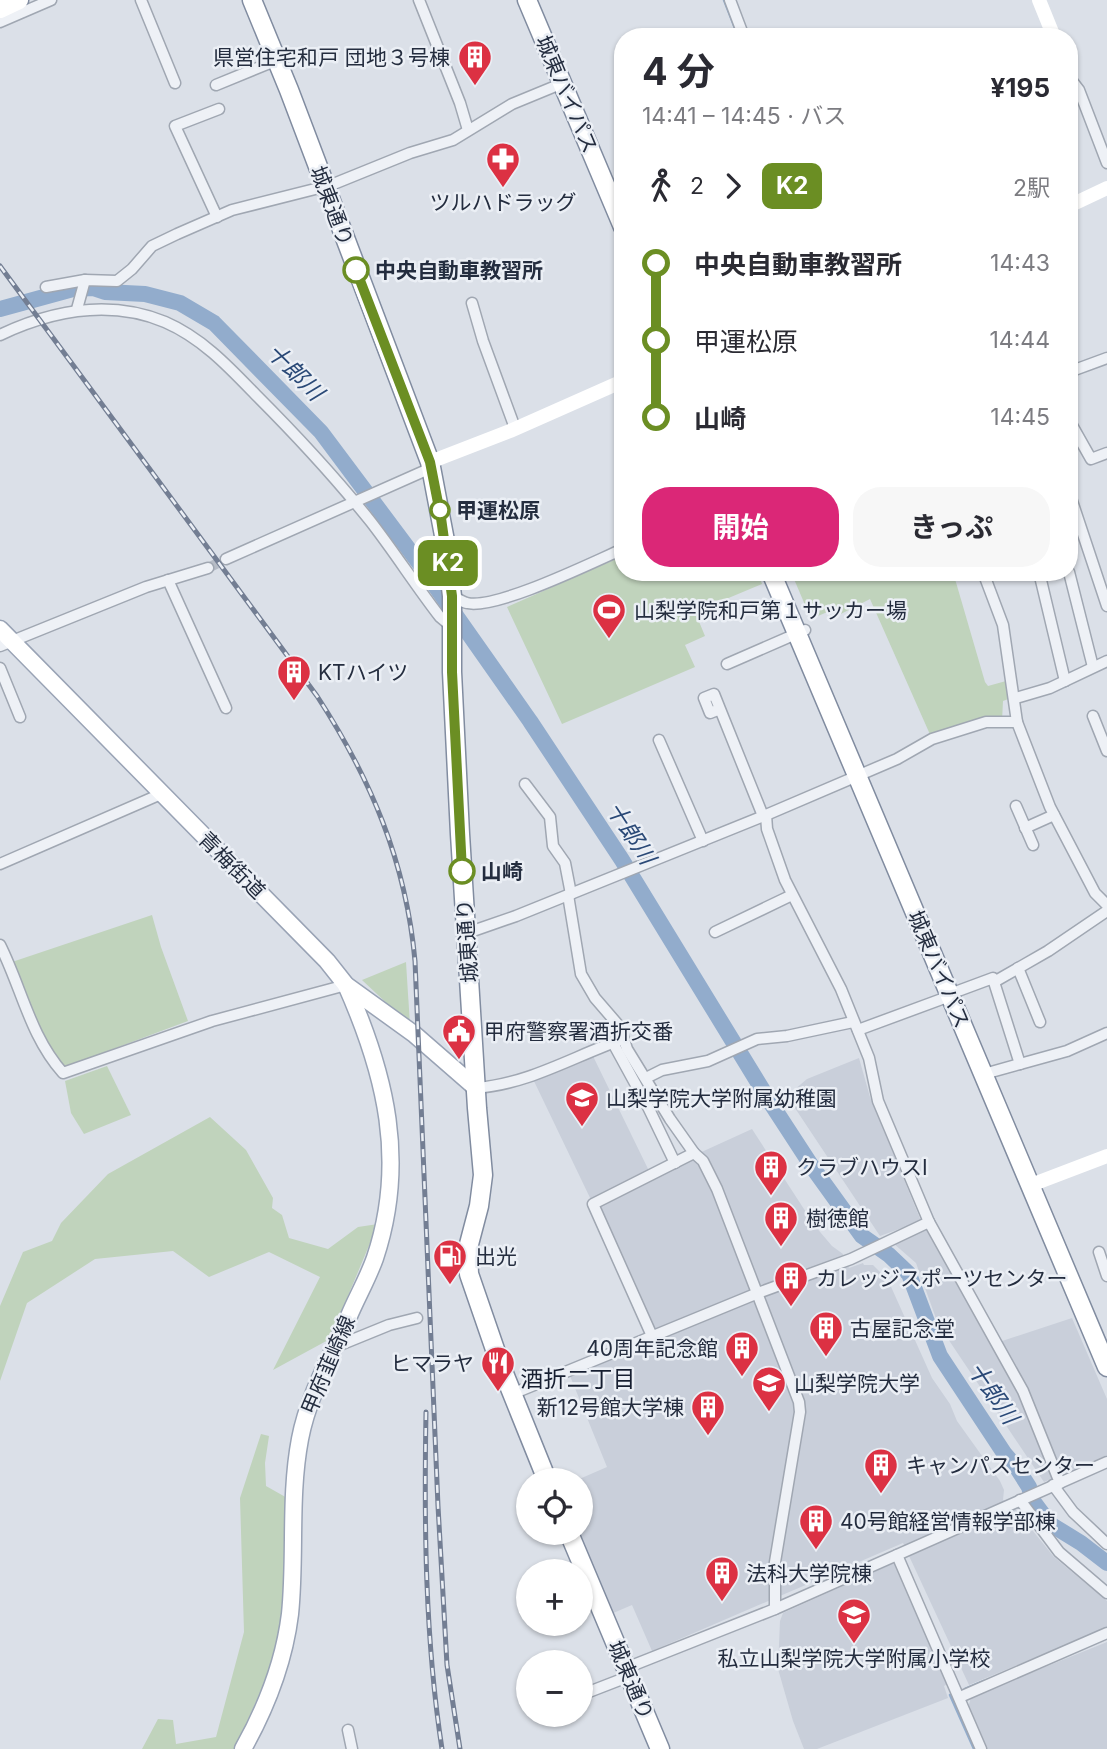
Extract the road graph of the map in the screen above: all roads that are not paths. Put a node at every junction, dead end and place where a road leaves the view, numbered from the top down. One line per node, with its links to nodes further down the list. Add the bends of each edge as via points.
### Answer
1 (19, 0): 10 (highway)
2 (51, 0): 10 (street)
3 (141, 0): 14 (street)
4 (252, 0): 13 (highway, 城東通り)
5 (419, 0): 19 (street)
6 (527, 0): 15 (highway, 城東バイパス)
7 (537, 0): 21 (highway, 城東バイパス)
8 (730, 0): 11 (street)
9 (1039, 0): 12 (street)
10 (1, 13)
11 (741, 28)
12 (1050, 28)
13 (277, 60): 16 (street); 22 (highway, 城東通り)
14 (176, 83)
15 (563, 83): 19 (street); 25 (highway, 城東バイパス)
16 (216, 85)
17 (1078, 89): 20 (street)
18 (219, 109): 26 (street, via 175,126)
19 (468, 130): 22 (street, via 453,140)
20 (1107, 163)
21 (614, 179)
22 (325, 187): 26 (street); 38 (highway, 城東通り)
23 (1107, 188): 24 (street)
24 (1078, 202)
25 (614, 205)
26 (217, 217): 27 (street, via 152,246 117,281)
27 (85, 280): 28 (street); 30 (street)
28 (47, 287)
29 (472, 303): 35 (street)
30 (78, 307): 31 (street); 39 (street, via 143,315 188,334 274,412)
31 (0, 335)
32 (1107, 358): 33 (street)
33 (1078, 369)
34 (614, 385): 35 (street)
35 (515, 428): 38 (street)
36 (1078, 435): 37 (street, via 1091,459)
37 (1107, 453)
38 (431, 465): 39 (street); 51 (highway, 城東通り)
39 (354, 502): 43 (street); 53 (street)
40 (1078, 516): 41 (street)
41 (1080, 521): 52 (street)
42 (614, 553): 51 (street, via 508,597 468,603)
43 (226, 559)
44 (208, 568): 45 (street)
45 (168, 580): 56 (street); 63 (street)
46 (776, 581): 55 (highway, 城東バイパス)
47 (784, 581): 55 (highway, 城東バイパス)
48 (986, 581): 62 (street, via 1003,625)
49 (1041, 581): 61 (street)
50 (1071, 581): 59 (street)
51 (452, 596): 53 (highway, 城東通り)
52 (1107, 606)
53 (452, 627): 85 (highway, 城東通り)
54 (0, 629): 56 (main road, 青梅街道)
55 (801, 632): 58 (street); 70 (highway, 城東バイパス)
56 (7, 644): 72 (main road, 青梅街道)
57 (1107, 661): 59 (street)
58 (727, 664)
59 (1093, 667): 61 (street)
60 (0, 668): 66 (street)
61 (1065, 681): 62 (street)
62 (1016, 698): 67 (street)
63 (226, 708)
64 (720, 709): 75 (street)
65 (1093, 716): 69 (street)
66 (20, 717)
67 (1017, 722): 70 (street, via 986,722 961,729); 74 (street)
68 (659, 740): 77 (street)
69 (1107, 751)
70 (862, 774): 75 (street); 90 (highway, 城東バイパス)
71 (525, 784): 80 (street, via 550,817 553,846 565,863)
72 (161, 794): 79 (street); 89 (main road, 青梅街道)
73 (1016, 806): 76 (street)
74 (1054, 815): 76 (street); 82 (street, via 1095,893)
75 (765, 816): 77 (street); 81 (street)
76 (1024, 828): 78 (street)
77 (703, 841): 80 (street)
78 (1033, 845)
79 (0, 864)
80 (570, 894): 85 (street); 94 (street, via 581,974 594,999 620,1027)
81 (792, 895): 84 (street); 92 (street)
82 (1107, 905)
83 (1107, 911): 87 (street)
84 (715, 932)
85 (467, 933): 98 (highway, 城東通り)
86 (0, 945): 89 (street, via 36,1035 63,1073 212,1021)
87 (1018, 968): 88 (street); 91 (street)
88 (994, 982): 90 (street, via 993,978); 95 (street)
89 (346, 985): 98 (main road, 青梅街道, via 408,1029); 110 (main road, 甲府韮崎線, via 379,1069 391,1169 387,1210 374,1259)
90 (954, 993): 92 (street); 96 (highway, 城東バイパス)
91 (1040, 1022)
92 (856, 1026): 97 (street, via 746,1043 708,1061); 103 (street, via 878,1101)
93 (1107, 1033): 95 (street, via 1067,1051)
94 (618, 1041): 97 (street); 98 (street, via 532,1076); 101 (street)
95 (1020, 1064): 96 (street)
96 (989, 1073): 102 (highway, 城東バイパス)
97 (646, 1078): 99 (street)
98 (476, 1088): 112 (highway, 城東通り, via 483,1175 468,1248 468,1274)
99 (694, 1153): 101 (street); 106 (street, via 717,1189)
100 (1107, 1156): 102 (street)
101 (675, 1163): 108 (street, via 593,1204)
102 (1036, 1183): 109 (highway, 城東バイパス); 111 (highway, 城東バイパス)
103 (929, 1222): 106 (street, via 851,1259); 115 (street, via 1023,1391)
104 (1099, 1252): 105 (street)
105 (1107, 1276)
106 (758, 1293): 108 (street); 121 (street, via 800,1412 775,1562)
107 (416, 1318): 110 (street)
108 (652, 1336): 112 (street)
109 (1107, 1338)
110 (335, 1347): 127 (main road, 甲府韮崎線, via 306,1411 300,1440 285,1644 264,1712)
111 (1107, 1367)
112 (512, 1394): 114 (highway, 城東通り)
113 (1107, 1462): 115 (street)
114 (542, 1468)
115 (1054, 1485): 116 (street); 117 (street, via 1073,1512)
116 (1020, 1500): 119 (street); 120 (street, via 1059,1552)
117 (1107, 1544)
118 (574, 1545): 123 (highway, 城東通り)
119 (897, 1555): 121 (street); 125 (street)
120 (1107, 1593)
121 (775, 1609): 123 (street)
122 (1107, 1633): 125 (street)
123 (628, 1672): 124 (street); 129 (highway, 城東通り)
124 (593, 1689)
125 (960, 1698): 130 (street)
126 (348, 1730): 128 (street)
127 (243, 1749)
128 (352, 1749)
129 (660, 1749)
130 (981, 1749)

